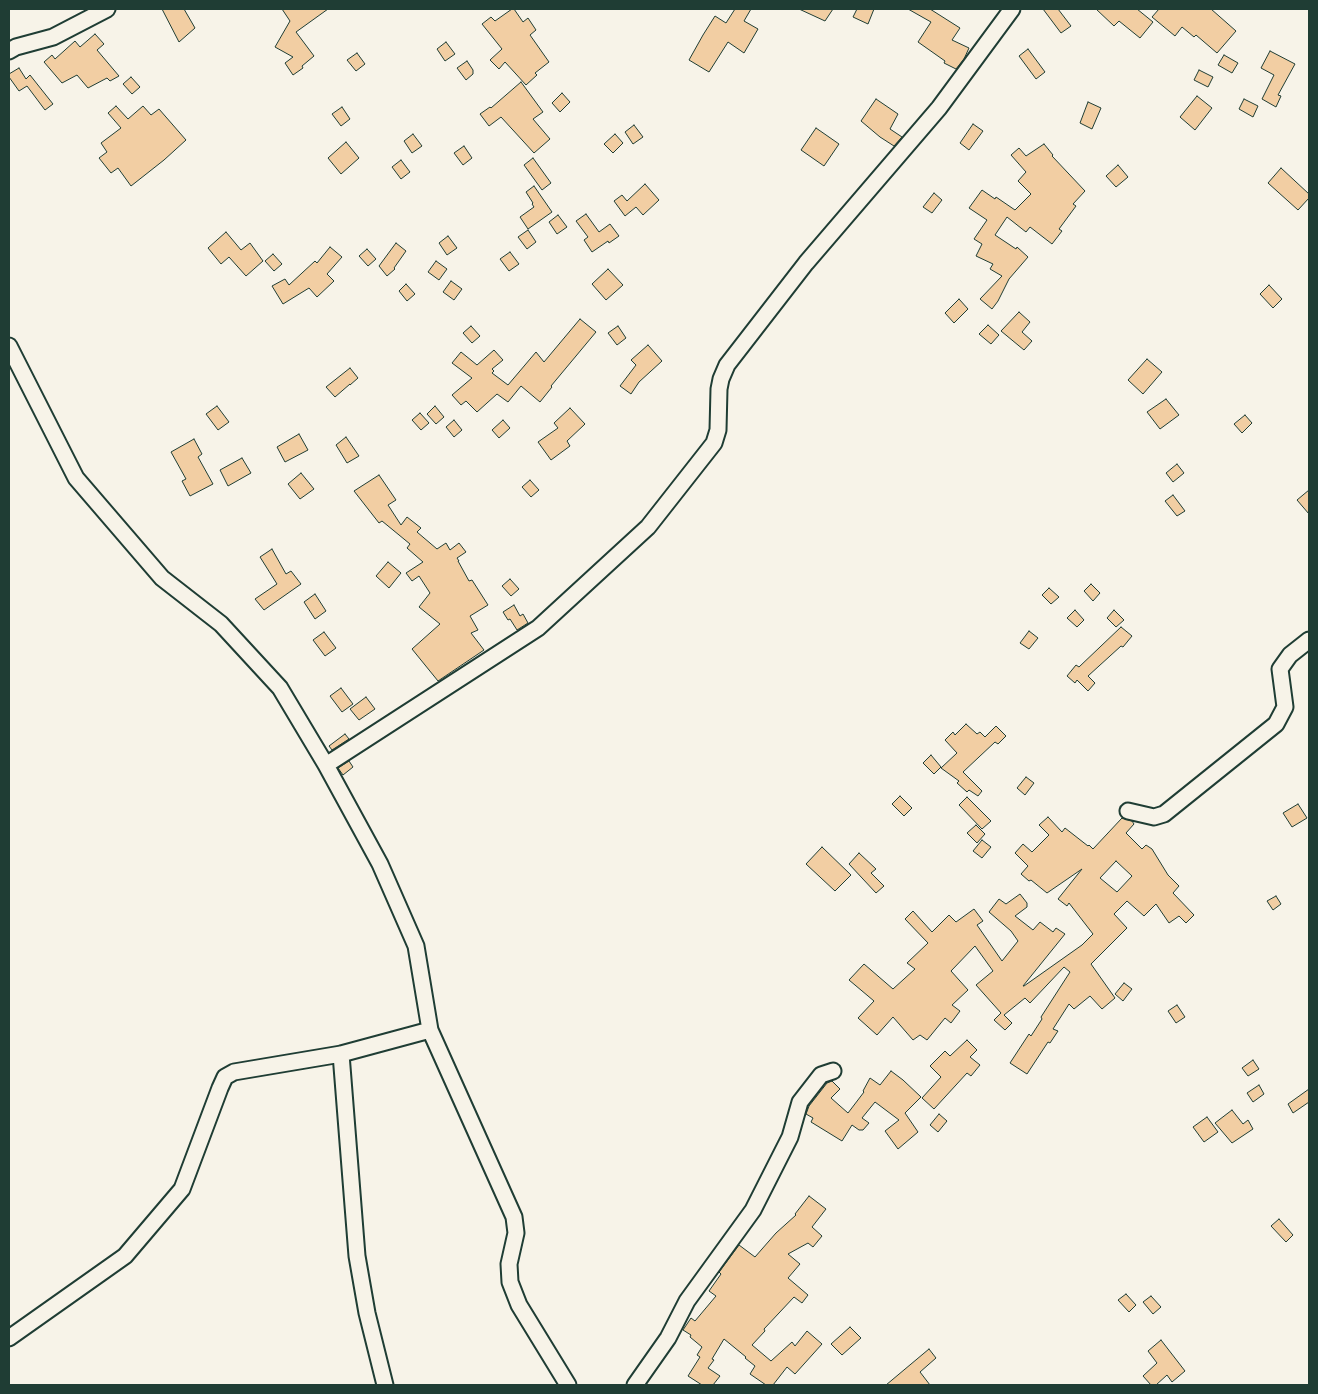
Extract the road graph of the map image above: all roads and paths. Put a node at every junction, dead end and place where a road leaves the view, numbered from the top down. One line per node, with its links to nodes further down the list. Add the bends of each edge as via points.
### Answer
1 (107, 9): 3 (street, via 53,36)
2 (1012, 9): 6 (street, via 939,108 806,263 727,365 719,389 718,430 714,443 648,527 538,628)
3 (9, 51)
4 (9, 346): 6 (street, via 76,478 162,578 221,624 280,688)
5 (1309, 640): 7 (street, via 1290,655 1280,669 1285,707 1276,724 1164,814 1154,817)
6 (326, 765): 8 (street, via 380,864 416,946)
7 (1128, 811)
8 (430, 1030): 9 (street); 13 (street, via 514,1217 516,1233 509,1264 510,1282 519,1305)
9 (341, 1054): 11 (street, via 234,1072 225,1077 182,1189 125,1256); 12 (street, via 357,1256)
10 (832, 1071): 14 (street, via 821,1075 800,1102 790,1137 754,1210 686,1301 668,1338)
11 (9, 1338)
12 (385, 1385)
13 (568, 1385)
14 (635, 1385)

